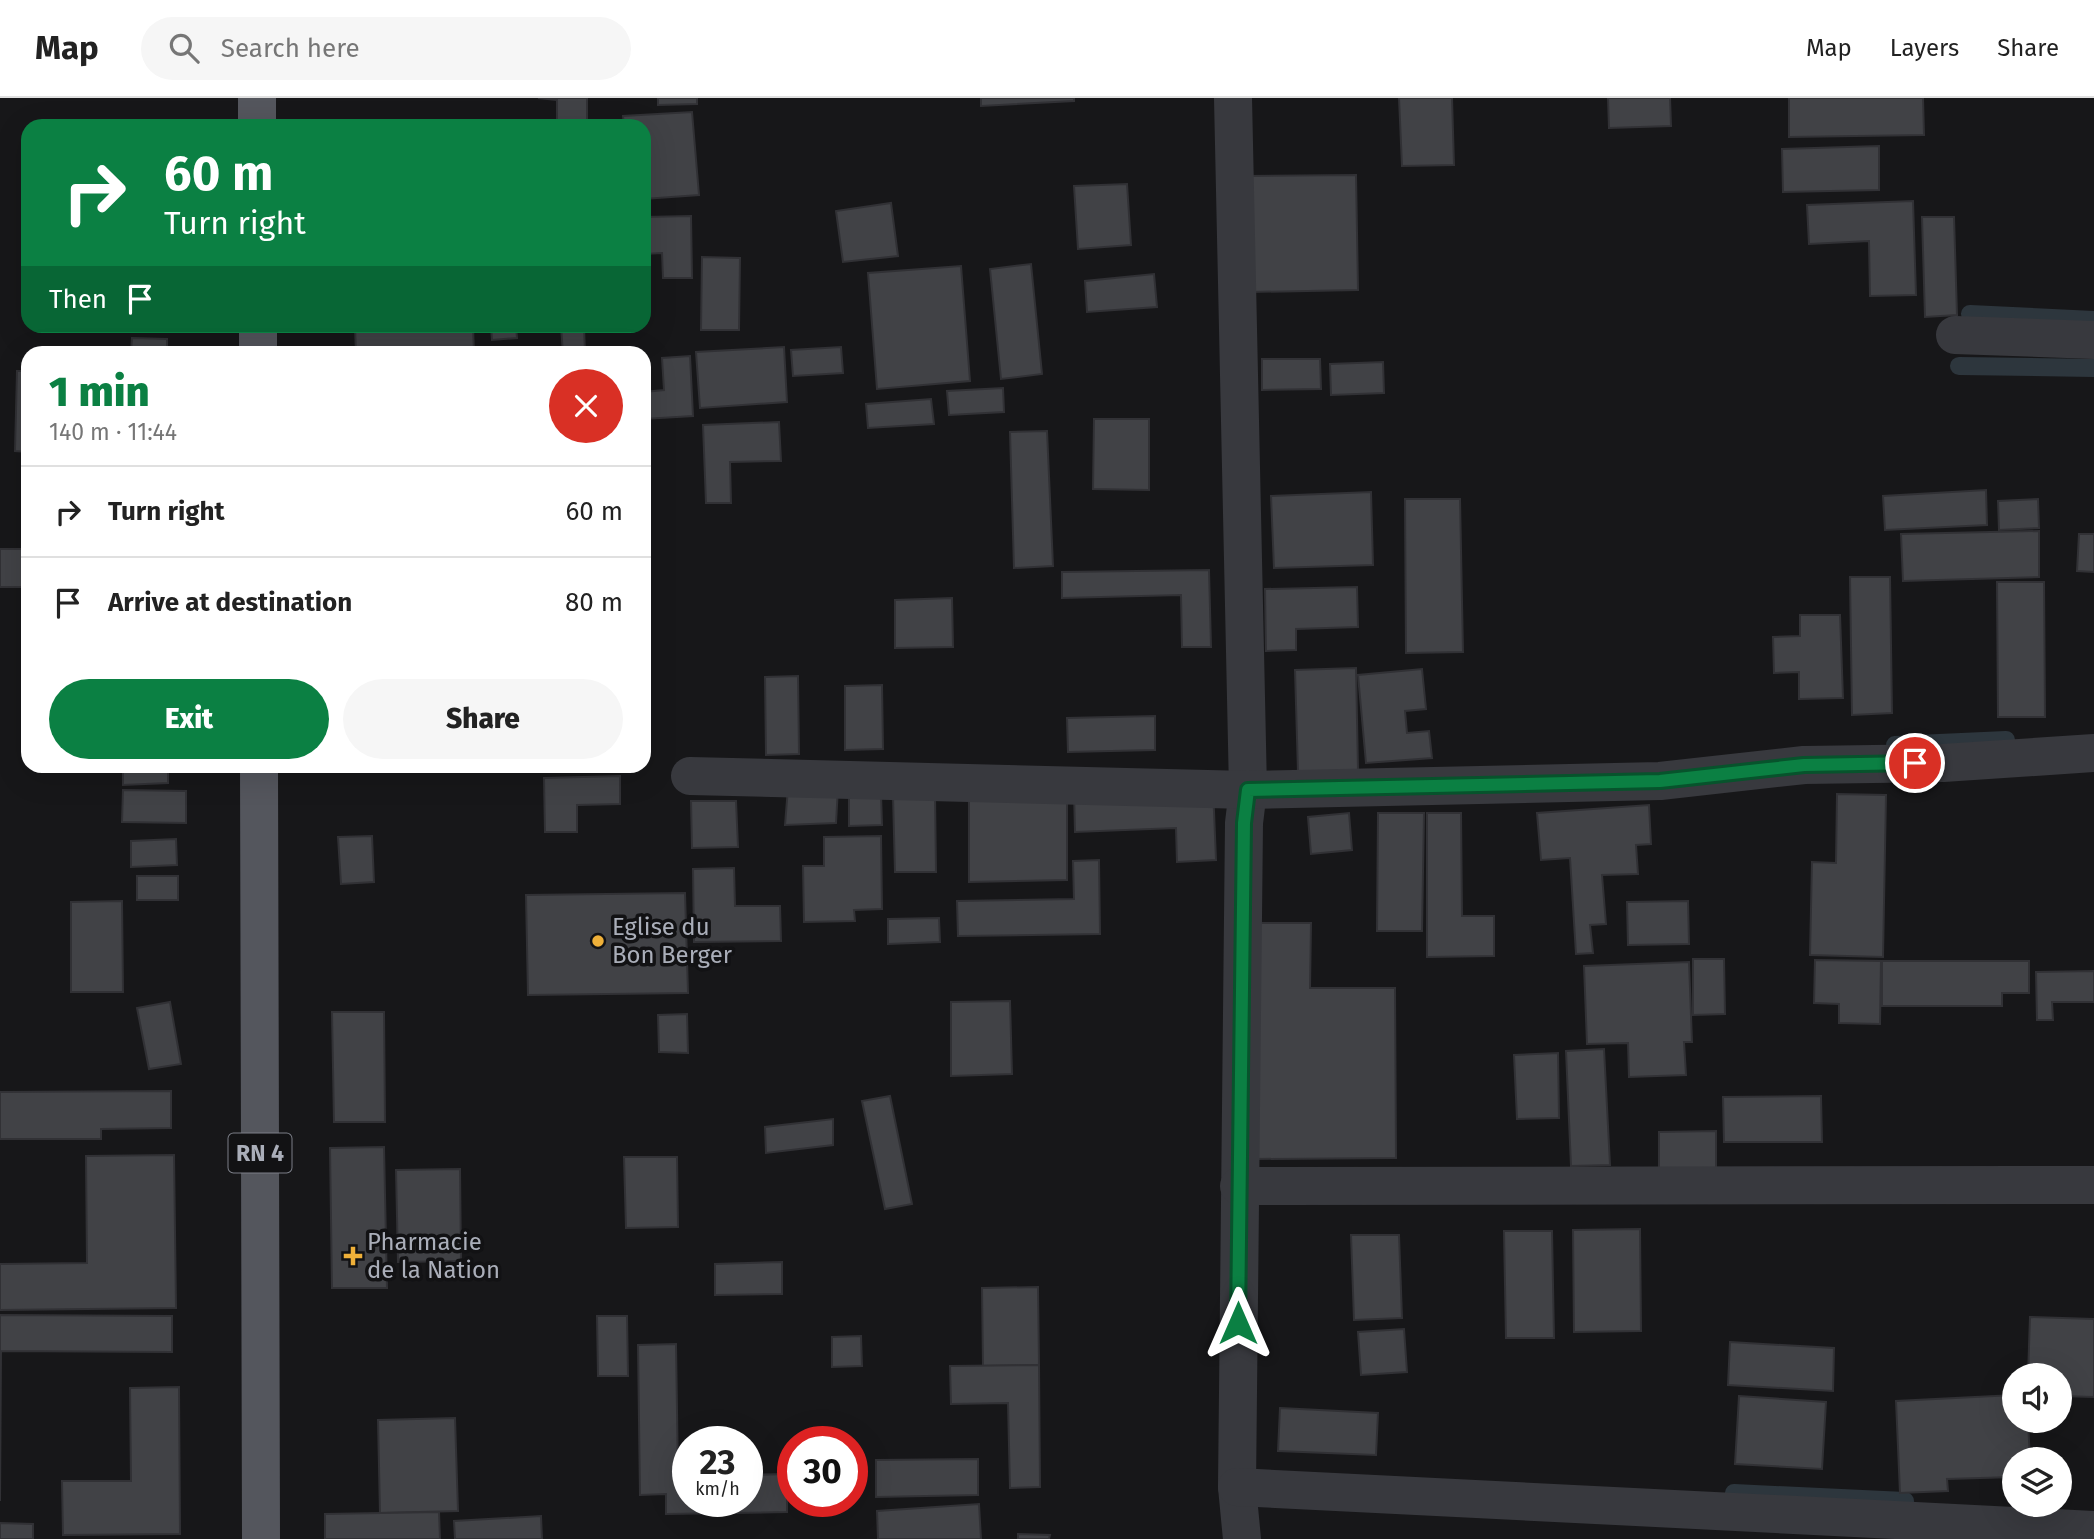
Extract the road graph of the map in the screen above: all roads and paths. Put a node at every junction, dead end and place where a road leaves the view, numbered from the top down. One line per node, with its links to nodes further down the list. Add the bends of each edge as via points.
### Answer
1 (257, 98): 3 (main road)
2 (1233, 98): 9 (street)
3 (257, 119)
4 (1955, 335): 5 (street)
5 (2094, 340)
6 (2094, 752): 9 (street, via 1943,763 1804,765 1660,781)
7 (259, 773): 14 (main road, RN 4)
8 (690, 776): 9 (street)
9 (1248, 790): 11 (street)
10 (2094, 1185): 11 (street)
11 (1239, 1186): 12 (street)
12 (1237, 1486): 13 (street); 15 (street)
13 (2094, 1530)
14 (261, 1539)
15 (1242, 1539)

